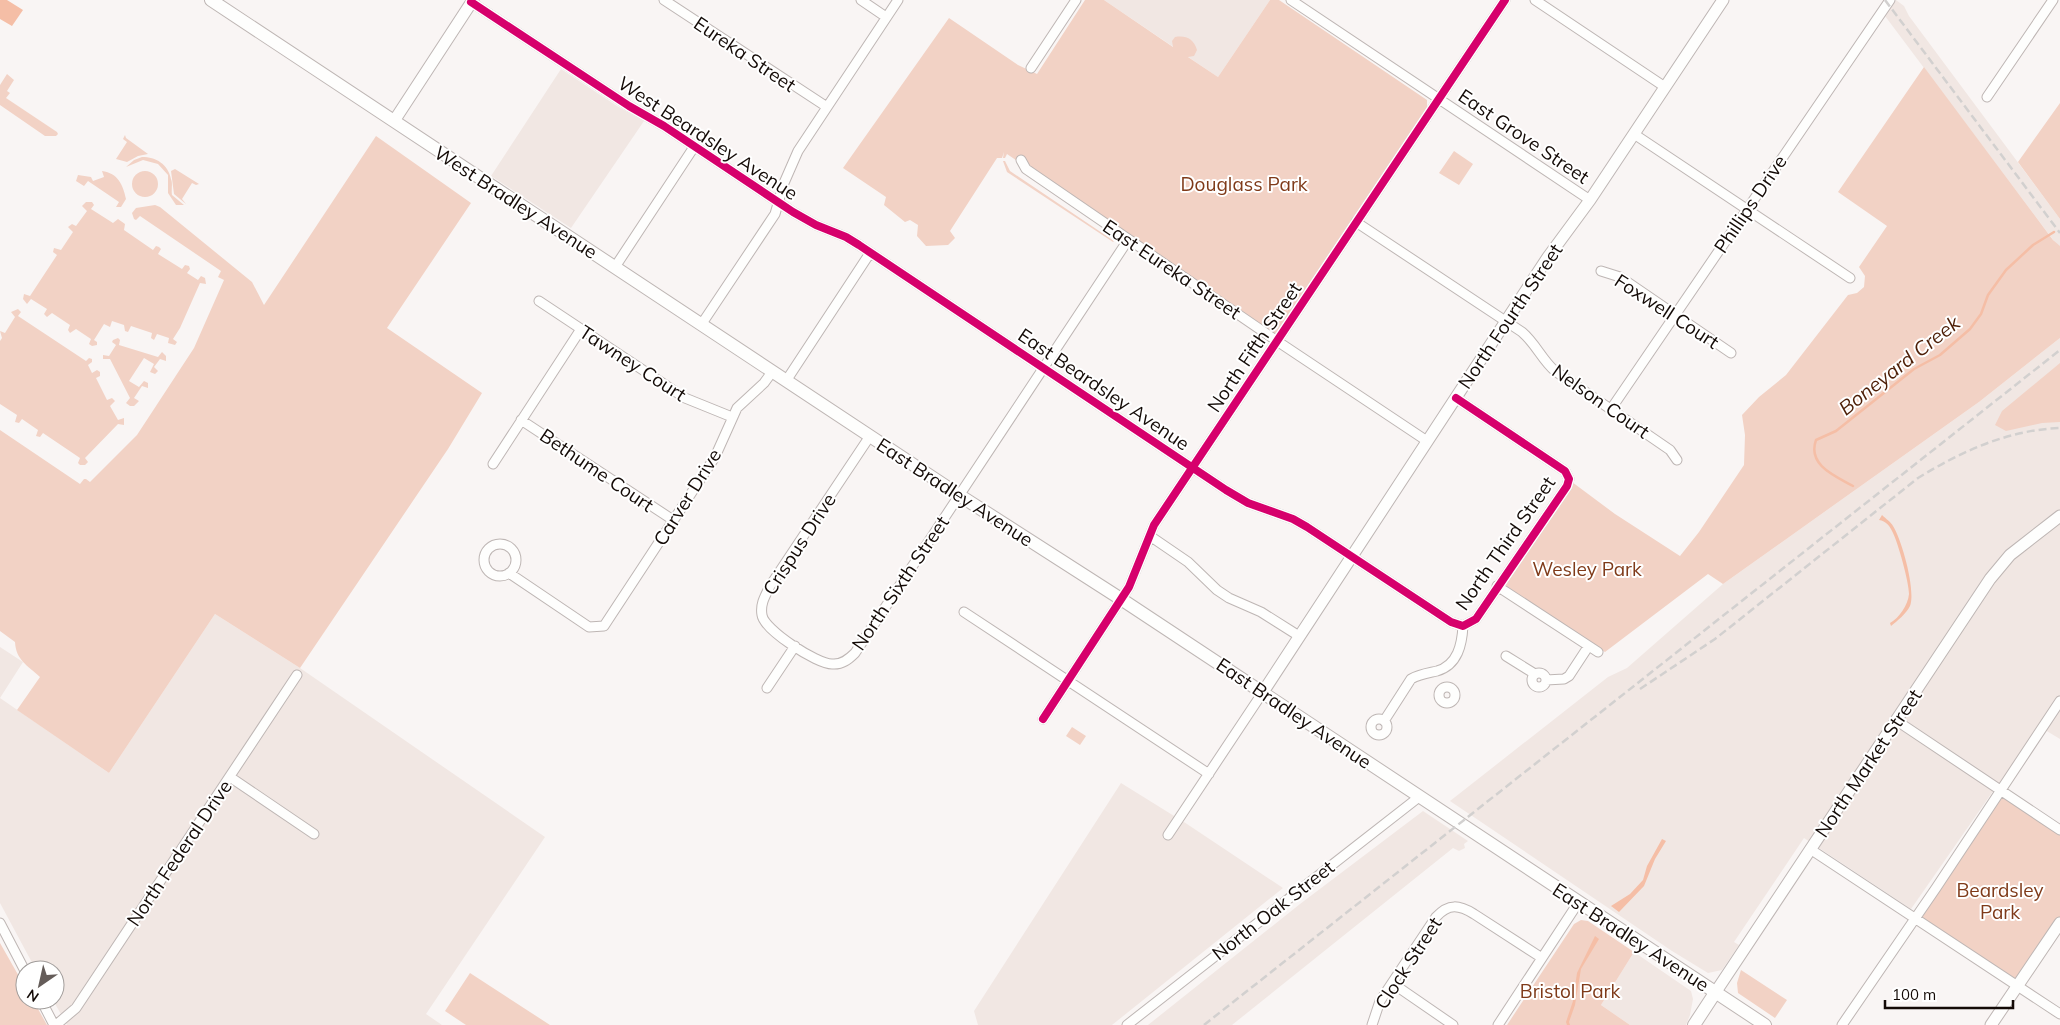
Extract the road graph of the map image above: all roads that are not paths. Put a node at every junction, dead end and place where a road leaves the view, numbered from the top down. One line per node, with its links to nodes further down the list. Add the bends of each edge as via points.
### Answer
1 (211, 0): 19 (main road, West Bradley Avenue)
2 (664, 0): 18 (street, Eureka Street)
3 (861, 0): 13 (street)
4 (898, 0): 13 (street)
5 (1076, 0): 14 (street)
6 (1291, 0): 17 (street, East Grove Street)
7 (1505, 0): 17 (street, North Fifth Street)
8 (1535, 0): 15 (street)
9 (1724, 0): 15 (street, North Fourth Street)
10 (1890, 0): 25 (street, Phillips Drive)
11 (2053, 0): 16 (street)
12 (472, 1): 19 (street); 21 (street, West Beardsley Avenue)
13 (886, 17): 18 (street)
14 (1031, 68)
15 (1665, 88): 20 (street, North Fourth Street)
16 (1987, 98)
17 (1438, 99): 23 (street, East Grove Street); 26 (street, North Fifth Street)
18 (827, 107): 24 (street, via 790,166)
19 (394, 121): 29 (main road, West Bradley Avenue)
20 (1634, 134): 23 (street, North Fourth Street); 25 (street)
21 (694, 147): 24 (street, West Beardsley Avenue); 29 (street)
22 (1021, 160): 27 (street, East Eureka Street, via 1026,169)
23 (1590, 200): 35 (street, North Fourth Street)
24 (778, 202): 28 (street, West Beardsley Avenue, via 802,218 846,237); 36 (street, via 775,214)
25 (1746, 209): 31 (street); 34 (street, Phillips Drive)
26 (1356, 222): 35 (street, Nelson Court); 38 (street, North Fifth Street)
27 (1128, 240): 38 (street, East Eureka Street); 40 (street, North Sixth Street)
28 (870, 254): 32 (street, West Beardsley Avenue); 42 (street)
29 (615, 267): 36 (main road, West Bradley Avenue)
30 (1601, 271): 34 (street, Foxwell Court, via 1620,277)
31 (1850, 278)
32 (931, 294): 40 (street, East Beardsley Avenue)
33 (539, 301): 37 (street, Tawney Court)
34 (1675, 313): 39 (street, Foxwell Court); 45 (street, Phillips Drive)
35 (1506, 322): 43 (street, North Fourth Street); 45 (street, Nelson Court, via 1529,338 1555,371)
36 (701, 325): 41 (main road, West Bradley Avenue)
37 (582, 329): 46 (street, Tawney Court, via 685,398); 47 (street)
38 (1277, 341): 49 (street, East Eureka Street); 52 (street, North Fifth Street)
39 (1731, 353)
40 (1043, 368): 52 (street, East Beardsley Avenue); 53 (street, North Sixth Street)
41 (772, 372): 42 (main road, West Bradley Avenue); 46 (street, Carver Drive)
42 (786, 381): 44 (main road, West Bradley Avenue)
43 (1456, 398): 49 (street, North Fourth Street); 59 (street, North Third Street, via 1557,465 1569,479 1542,525)
44 (821, 404): 48 (main road, East Bradley Avenue)
45 (1611, 409): 50 (street, Nelson Court, via 1670,450)
46 (732, 417): 55 (street, Carver Drive, via 715,457)
47 (521, 420): 51 (street); 55 (street, Bethume Court)
48 (870, 436): 53 (main road, East Bradley Avenue); 65 (street, Crispus Drive, via 764,599 764,620)
49 (1427, 441): 57 (street, North Fourth Street)
50 (1676, 460)
51 (493, 464)
52 (1192, 468): 56 (street, North Fifth Street); 57 (street, East Beardsley Avenue, via 1248,503 1293,519)
53 (959, 495): 60 (main road, East Bradley Avenue); 65 (street, North Sixth Street, via 849,659 830,665)
54 (2060, 516): 78 (street, North Market Street, via 2010,554 1999,567)
55 (673, 520): 58 (street, Carver Drive, via 604,626 589,627)
56 (1150, 536): 60 (street, North Fifth Street, via 1138,569); 64 (street, via 1188,562 1217,590)
57 (1351, 556): 62 (street, East Beardsley Avenue); 64 (street, North Fourth Street)
58 (509, 573)
59 (1497, 586): 63 (street, North Third Street, via 1476,619); 66 (street)
60 (1121, 598): 71 (street, North Fifth Street); 74 (main road, East Bradley Avenue)
61 (964, 612): 71 (street)
62 (1441, 615): 63 (street, North Third Street)
63 (1463, 626): 69 (street, North Third Street, via 1460,650 1454,660)
64 (1299, 636): 74 (street, North Fourth Street)
65 (795, 646): 72 (street)
66 (1588, 647): 67 (street); 68 (street, via 1568,676 1546,680 1543,686 1536,686 1532,681 1534,674)
67 (1598, 652)
68 (1506, 656)
69 (1440, 670): 73 (street); 77 (street, North Third Street, via 1411,679)
70 (297, 676): 80 (street, North Federal Drive)
71 (1068, 680): 76 (street, North Fifth Street); 79 (street)
72 (768, 688)
73 (1444, 688)
74 (1262, 692): 79 (street, North Fourth Street); 82 (main road, East Bradley Avenue)
75 (2060, 701): 81 (street)
76 (1043, 719)
77 (1384, 721)
78 (1896, 721): 81 (street); 86 (street, North Market Street)
79 (1209, 774): 85 (street, North Fourth Street)
80 (230, 777): 84 (street); 98 (street, North Federal Drive, via 76,1008)
81 (2000, 791): 83 (street); 88 (street)
82 (1420, 797): 87 (main road, East Bradley Avenue); 99 (street, North Oak Street)
83 (2060, 830)
84 (314, 834)
85 (1168, 836)
86 (1810, 849): 88 (street); 95 (street, North Market Street)
87 (1578, 903): 91 (street); 95 (main road, East Bradley Avenue)
88 (1914, 918): 94 (street); 105 (street)
89 (0, 923): 92 (street)
90 (2060, 923): 94 (street)
91 (1542, 958): 93 (street, Clock Street, via 1464,907 1452,906 1436,917); 102 (street)
92 (20, 960)
93 (1392, 983): 100 (street, Clock Street, via 1380,1001); 101 (street)
94 (2017, 986): 97 (street); 106 (street)
95 (1715, 993): 103 (main road, North Market Street); 104 (main road, East Bradley Avenue)
96 (47, 1010): 98 (street)
97 (2060, 1014)
98 (55, 1025)
99 (1127, 1025)
100 (1372, 1025)
101 (1453, 1025)
102 (1498, 1025)
103 (1694, 1025)
104 (1765, 1025)
105 (1842, 1025)
106 (1991, 1025)

